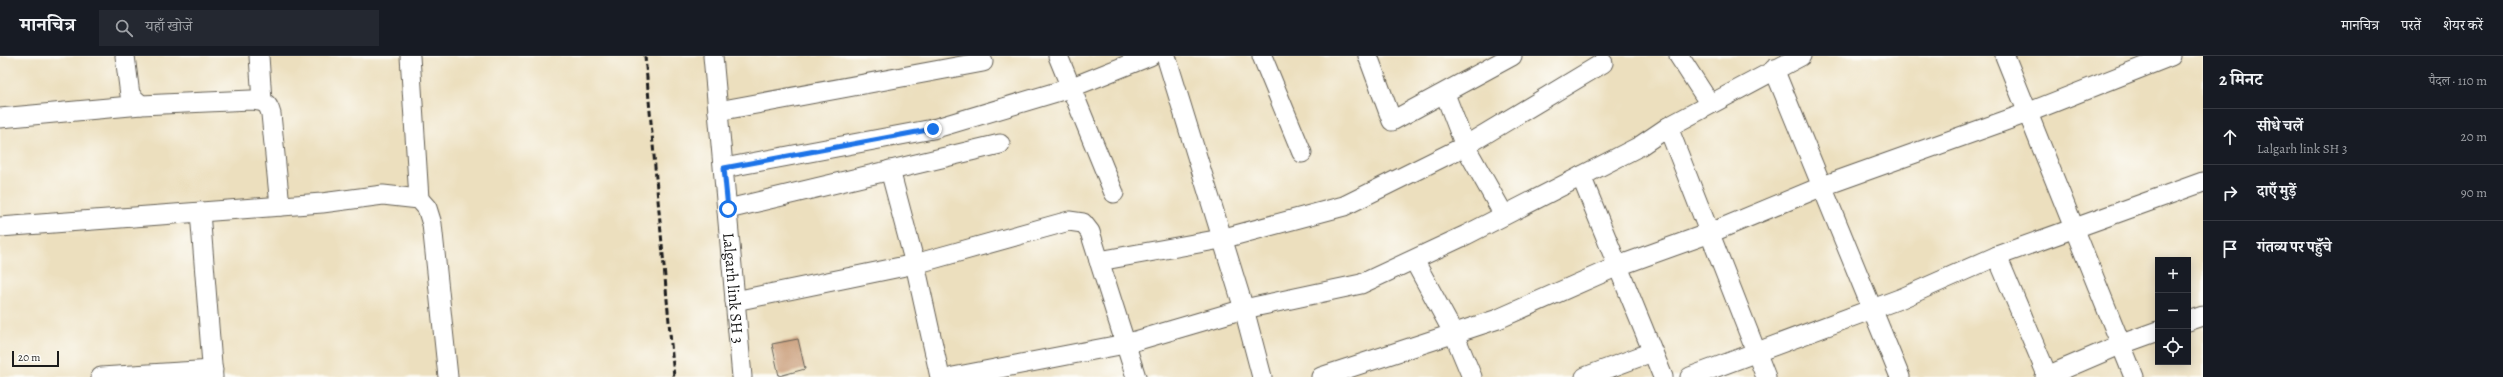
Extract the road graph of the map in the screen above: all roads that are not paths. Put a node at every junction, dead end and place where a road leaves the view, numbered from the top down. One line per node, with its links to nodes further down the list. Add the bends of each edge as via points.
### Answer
1 (125, 56): 22 (street, via 130,95)
2 (259, 56): 20 (street)
3 (410, 56): 36 (street)
4 (713, 56): 23 (street, Lalgarh link SH 3)
5 (1058, 56): 18 (street)
6 (1150, 56): 18 (street)
7 (1166, 56): 44 (street)
8 (1262, 56): 29 (street)
9 (1368, 56): 19 (street, via 1392,121)
10 (1512, 56): 19 (street)
11 (1679, 56): 21 (street)
12 (1801, 56): 17 (street)
13 (2005, 56): 24 (street)
14 (2171, 56): 24 (street)
15 (983, 62): 23 (street)
16 (1604, 63): 28 (street)
17 (1774, 69): 21 (street); 34 (street)
18 (1070, 88): 30 (street, via 933,129); 35 (street)
19 (1444, 94): 28 (street)
20 (262, 101): 22 (street); 37 (street, via 268,105 271,114)
21 (1710, 104): 26 (street)
22 (141, 105): 25 (street)
23 (718, 111): 30 (street, Lalgarh link SH 3)
24 (2027, 113): 34 (street); 42 (street)
25 (0, 118)
26 (1668, 126): 32 (street, via 1640,146); 43 (street)
27 (1000, 144): 31 (street)
28 (1465, 146): 40 (street); 44 (street, via 1344,206)
29 (1302, 153)
30 (724, 168): 38 (street, Lalgarh link SH 3)
31 (890, 170): 38 (street); 48 (street)
32 (1580, 176): 40 (street); 49 (street)
33 (2203, 182): 42 (street)
34 (1823, 186): 43 (street); 51 (street)
35 (1114, 193)
36 (419, 199): 37 (street, via 383,195); 63 (street, via 427,208 432,224)
37 (280, 206): 39 (street)
38 (728, 209): 50 (street, Lalgarh link SH 3)
39 (200, 212): 41 (street); 61 (street)
40 (1504, 215): 46 (street)
41 (0, 227)
42 (2076, 229): 45 (street); 58 (street)
43 (1710, 233): 49 (street); 60 (street)
44 (1221, 239): 47 (street); 52 (street)
45 (1997, 256): 51 (street, via 1902,298); 76 (street)
46 (1414, 260): 52 (street, via 1361,284); 56 (street)
47 (1099, 261): 48 (street, via 1090,232 1083,223 1069,221); 57 (street)
48 (915, 264): 50 (street); 65 (street)
49 (1618, 266): 56 (street, via 1498,319); 59 (street)
50 (735, 301): 64 (street, Lalgarh link SH 3)
51 (1871, 308): 60 (street); 75 (street)
52 (1244, 309): 57 (street); 68 (street)
53 (2203, 316): 54 (street)
54 (2191, 320)
55 (2155, 332): 58 (street)
56 (1454, 334): 69 (street); 70 (street)
57 (1125, 344): 66 (street); 67 (street)
58 (2122, 344): 76 (street); 77 (street)
59 (1652, 352): 71 (street); 72 (street)
60 (1755, 352): 73 (street); 74 (street)
61 (213, 373): 62 (street)
62 (101, 377)
63 (448, 377)
64 (742, 377)
65 (940, 377)
66 (953, 377)
67 (1136, 377)
68 (1262, 377)
69 (1321, 377)
70 (1472, 377)
71 (1584, 377)
72 (1663, 377)
73 (1690, 377)
74 (1766, 377)
75 (1900, 377)
76 (2047, 377)
77 (2134, 377)

